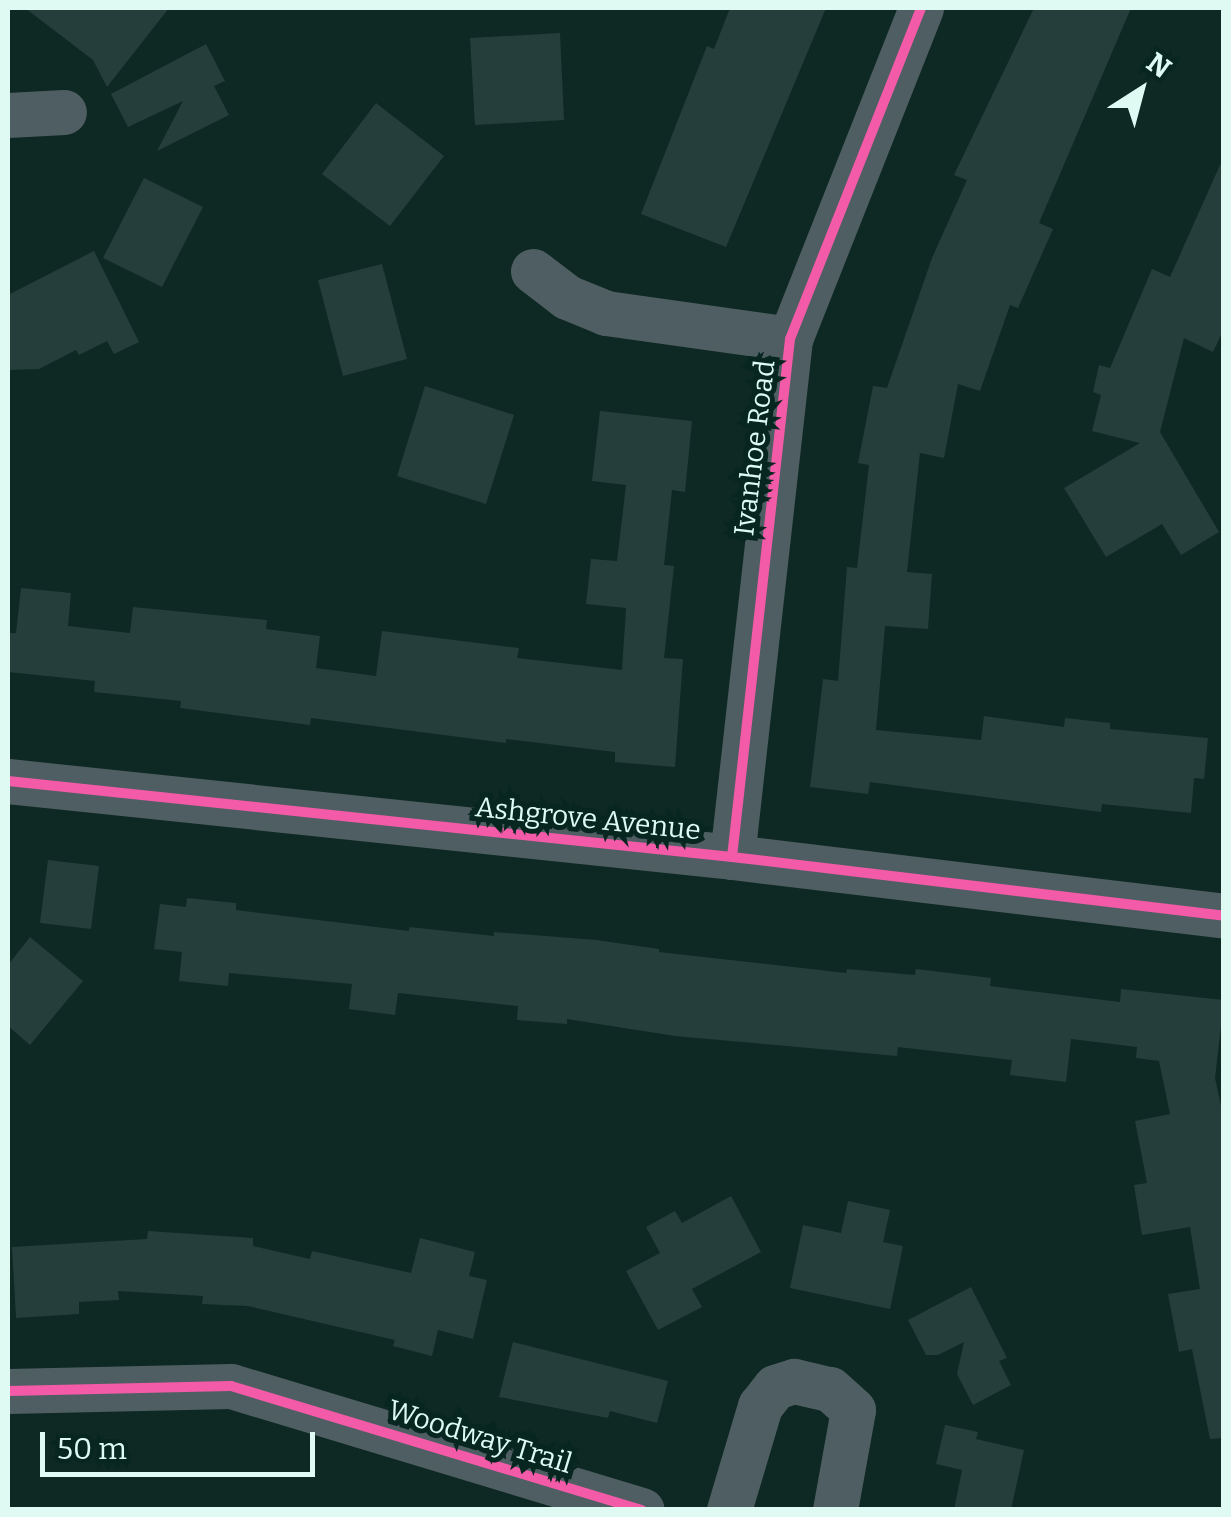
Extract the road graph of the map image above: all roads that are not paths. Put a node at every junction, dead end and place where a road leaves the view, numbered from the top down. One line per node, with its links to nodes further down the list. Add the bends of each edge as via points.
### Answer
1 (921, 8): 5 (street, Ivanhoe Road)
2 (64, 112): 3 (street)
3 (8, 116)
4 (533, 271): 5 (street, via 567,297 606,313)
5 (790, 339): 7 (street, Ivanhoe Road)
6 (8, 781): 7 (street, Ashgrove Avenue)
7 (732, 857): 8 (street, Ashgrove Avenue)
8 (1224, 916)
9 (8, 1391): 10 (street, Woodway Trail, via 231,1386)
10 (642, 1510)
11 (728, 1510): 12 (street, via 760,1406 775,1387 794,1381 830,1388 853,1410)
12 (835, 1510)

